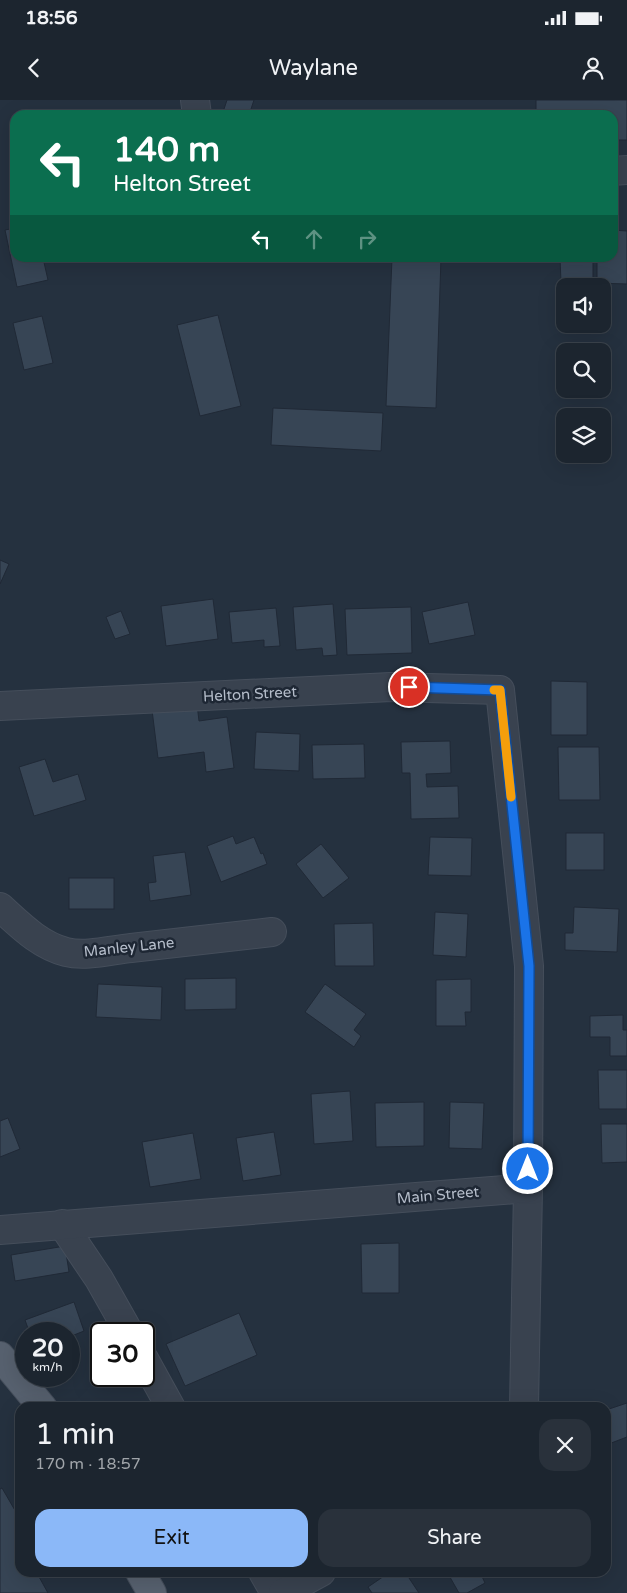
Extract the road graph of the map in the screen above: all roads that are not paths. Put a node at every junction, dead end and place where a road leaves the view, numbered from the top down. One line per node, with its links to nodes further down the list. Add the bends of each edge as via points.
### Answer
1 (0, 706): 4 (street, Helton Street, via 391,687 500,690 529,966)
2 (0, 907): 3 (street, Manley Lane, via 36,938 68,952 117,950)
3 (272, 932)
4 (528, 1188): 5 (street, Main Street); 12 (street)
5 (62, 1224): 6 (street, Main Street); 7 (street)
6 (0, 1230)
7 (123, 1322)
8 (0, 1356): 10 (main road)
9 (155, 1378): 11 (street)
10 (38, 1402)
11 (168, 1402)
12 (524, 1402)
13 (143, 1577): 16 (main road)
14 (266, 1577): 17 (street)
15 (312, 1577): 18 (street)
16 (152, 1593)
17 (275, 1593)
18 (283, 1593)

